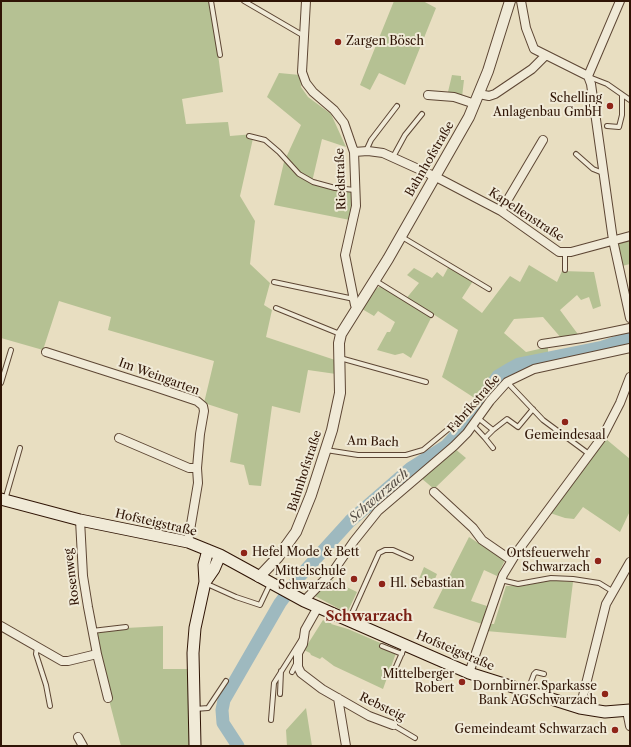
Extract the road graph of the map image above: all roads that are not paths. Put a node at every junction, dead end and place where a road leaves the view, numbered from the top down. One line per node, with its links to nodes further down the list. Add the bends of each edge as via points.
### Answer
1 (211, 1): 8 (lane)
2 (244, 1): 7 (lane)
3 (306, 1): 7 (street, Riedstraße)
4 (510, 1): 11 (street, Bahnhofstraße)
5 (521, 1): 9 (street, via 526,28 534,49)
6 (620, 1): 10 (street)
7 (304, 36): 22 (street, Riedstraße, via 301,66 306,83 344,123)
8 (220, 55)
9 (545, 56): 10 (street); 11 (street, via 532,69 495,94)
10 (588, 76): 13 (lane, via 607,84); 25 (street)
11 (480, 94): 15 (street, Bahnhofstraße)
12 (428, 95): 15 (street, via 454,97)
13 (622, 95): 14 (lane); 18 (lane, via 619,126)
14 (630, 100)
15 (475, 104): 26 (street, Bahnhofstraße)
16 (397, 106): 21 (lane, via 371,140)
17 (422, 114): 24 (lane, via 405,135)
18 (607, 126)
19 (249, 136): 27 (lane, via 265,140 299,174 313,182)
20 (543, 140): 28 (street)
21 (366, 151): 22 (street, Kapellenstraße); 24 (street, Kapellenstraße)
22 (354, 152): 27 (street, Riedstraße)
23 (576, 154): 25 (lane, via 593,169)
24 (393, 157): 26 (street, Kapellenstraße)
25 (603, 173): 31 (street)
26 (436, 177): 28 (street, Kapellenstraße); 29 (street, Bahnhofstraße)
27 (355, 190): 37 (street, Riedstraße, via 354,222 345,255)
28 (500, 211): 32 (street, Kapellenstraße, via 552,249)
29 (401, 236): 34 (street, Bahnhofstraße); 36 (lane)
30 (630, 236): 31 (street, Kapellenstraße)
31 (614, 240): 32 (street, Kapellenstraße); 40 (street)
32 (565, 253): 33 (lane)
33 (565, 270)
34 (375, 280): 37 (street, Bahnhofstraße); 39 (lane)
35 (274, 282): 37 (lane)
36 (489, 289)
37 (356, 303): 42 (street, Bahnhofstraße)
38 (276, 308): 42 (lane)
39 (431, 315)
40 (630, 318)
41 (630, 328): 43 (street)
42 (341, 334): 47 (street, Bahnhofstraße)
43 (542, 344)
44 (630, 348): 51 (street, Fabrikstraße, via 534,369)
45 (11, 350): 49 (lane)
46 (46, 352): 62 (street, Im Weingarten, via 197,402 204,411)
47 (340, 358): 50 (lane); 60 (street, Bahnhofstraße, via 340,393)
48 (630, 377): 61 (street, via 614,417)
49 (1, 382)
50 (426, 382)
51 (507, 382): 52 (lane); 54 (street, Fabrikstraße)
52 (533, 409): 55 (lane, via 518,427 508,419); 61 (lane)
53 (458, 421): 60 (lane, Am Bach, via 423,450 406,455 358,456)
54 (475, 421): 55 (lane); 57 (lane); 77 (street, Fabrikstraße, via 454,446 378,511 334,570)
55 (493, 430): 57 (lane)
56 (119, 438): 62 (street, via 189,468)
57 (485, 438): 59 (lane)
58 (20, 448): 64 (lane, Hofsteigstraße)
59 (493, 448)
60 (325, 450): 72 (street, Bahnhofstraße, via 296,532)
61 (589, 454): 70 (street)
62 (197, 468): 66 (street, Im Weingarten, via 196,505)
63 (434, 492): 70 (street, via 473,528 482,540)
64 (3, 500): 65 (main road, Hofsteigstraße)
65 (80, 520): 66 (main road, Hofsteigstraße); 82 (street, Rosenweg, via 83,576)
66 (188, 542): 67 (main road, Hofsteigstraße)
67 (208, 550): 68 (main road, Hofsteigstraße); 74 (main road, via 204,565)
68 (220, 555): 72 (main road, Hofsteigstraße); 74 (main road)
69 (410, 558): 79 (lane, via 392,550 379,553)
70 (511, 560): 73 (street)
71 (630, 562): 76 (street)
72 (259, 577): 75 (main road, Hofsteigstraße)
73 (501, 579): 76 (lane, via 518,584 551,578 573,579 599,583); 93 (street)
74 (205, 582): 75 (lane, via 260,605); 101 (main road, via 192,653)
75 (270, 584): 77 (main road, Hofsteigstraße)
76 (612, 591): 100 (street, via 601,620)
77 (304, 601): 78 (main road, Hofsteigstraße)
78 (318, 607): 79 (main road, Hofsteigstraße); 83 (street)
79 (348, 620): 86 (main road, Hofsteigstraße)
80 (1, 626): 85 (street)
81 (126, 627): 82 (lane)
82 (92, 631): 87 (street, Rosenweg)
83 (303, 636): 88 (street); 89 (lane)
84 (382, 646): 86 (lane)
85 (37, 647): 87 (street, via 68,662); 99 (lane, via 36,654)
86 (404, 649): 90 (lane); 93 (main road, Hofsteigstraße)
87 (97, 654): 97 (street, Rosenweg)
88 (298, 662): 91 (lane); 98 (street, Rebsteig, via 307,678)
89 (281, 669): 96 (lane); 103 (lane, via 274,683)
90 (395, 669)
91 (292, 672)
92 (544, 674): 95 (lane, via 534,674)
93 (475, 677): 95 (main road, Hofsteigstraße)
94 (226, 681): 101 (lane, via 208,708)
95 (527, 693): 100 (main road, Hofsteigstraße)
96 (280, 694)
97 (108, 698)
98 (338, 698): 104 (street, Rebsteig, via 369,716); 110 (street, Rebsteig)
99 (50, 706)
100 (580, 708): 102 (main road, Hofsteigstraße, via 605,712)
101 (194, 709): 109 (main road)
102 (629, 711): 105 (street)
103 (271, 720)
104 (393, 725): 107 (lane, Rebsteig)
105 (630, 726)
106 (78, 737): 108 (street)
107 (415, 738)
108 (83, 746)
109 (195, 746)
110 (346, 746)

